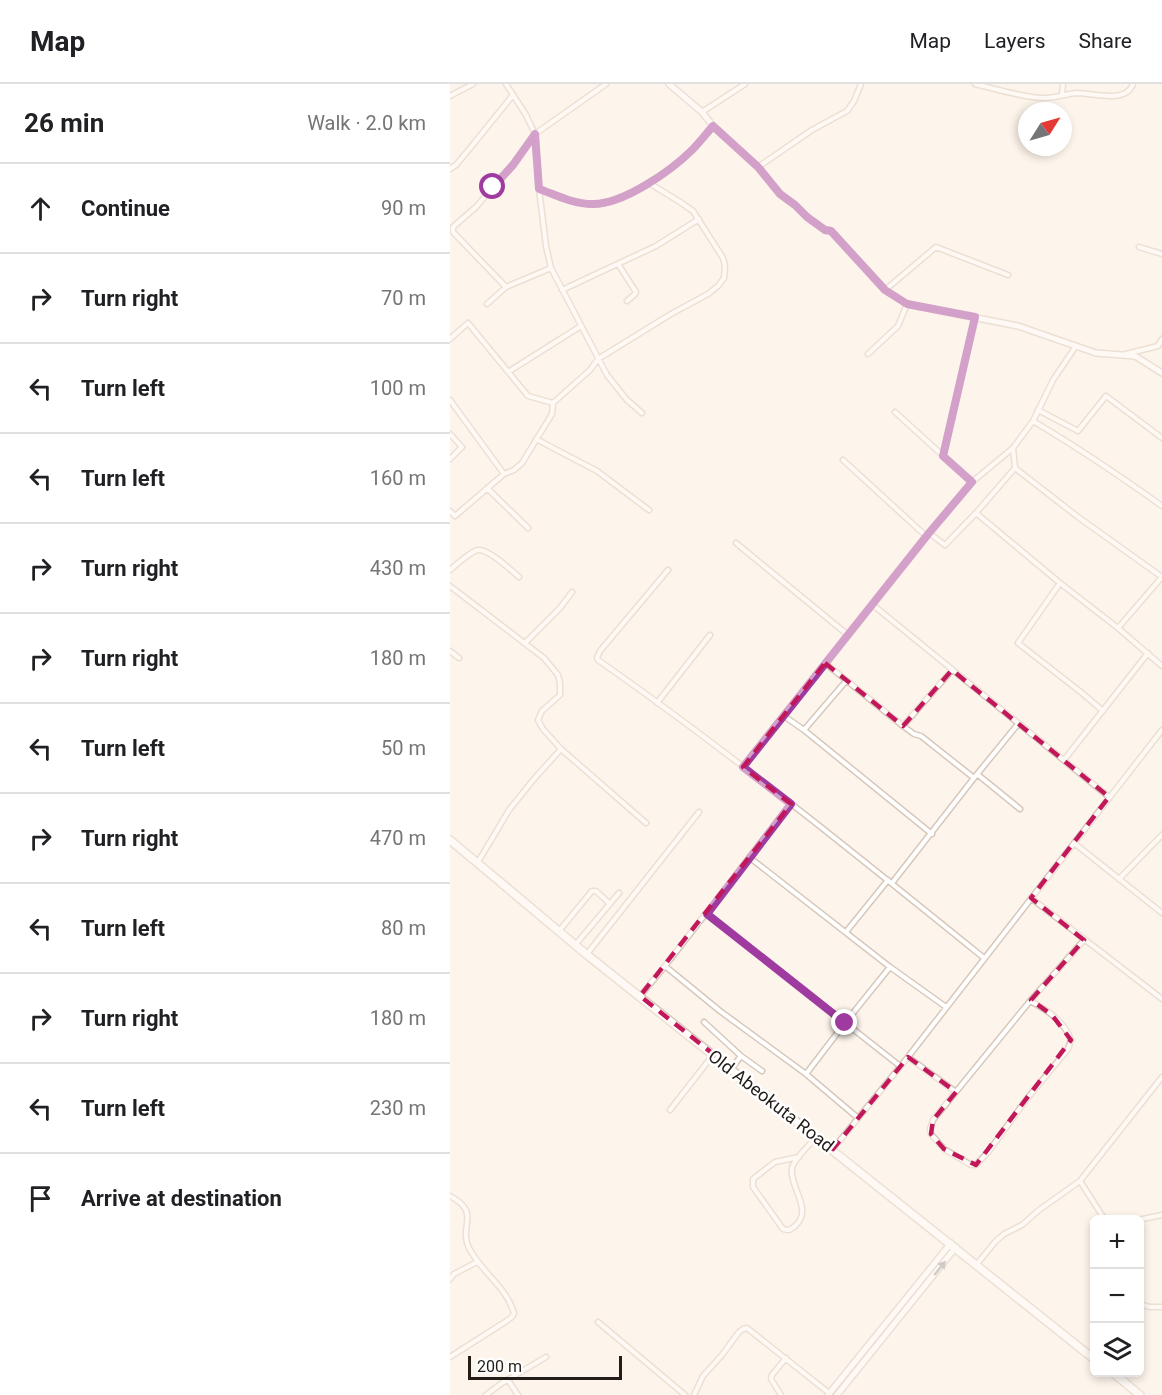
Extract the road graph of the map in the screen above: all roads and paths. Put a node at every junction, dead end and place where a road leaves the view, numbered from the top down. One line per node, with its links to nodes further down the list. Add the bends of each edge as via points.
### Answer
1 (473, 84): 12 (street)
2 (506, 84): 10 (street)
3 (606, 84): 15 (street)
4 (669, 84): 13 (street)
5 (745, 84): 13 (street)
6 (861, 84): 16 (street, via 847,111)
7 (975, 84): 11 (street, via 1041,99)
8 (1063, 84): 11 (street)
9 (1133, 84): 11 (street, via 1120,94 1106,97)
10 (513, 95): 15 (street); 17 (street)
11 (1062, 95)
12 (450, 96)
13 (702, 112): 14 (street)
14 (713, 126): 16 (street); 18 (street, via 691,151)
15 (535, 134): 19 (street); 26 (street, via 513,165 452,229)
16 (758, 167): 28 (street, via 780,194 831,231)
17 (450, 169)
18 (648, 183): 19 (street, via 611,201 593,204 574,202); 20 (street, via 687,206)
19 (539, 189): 24 (street)
20 (699, 219): 23 (street); 40 (street, via 723,258 724,278 708,294)
21 (1138, 247): 22 (street)
22 (1162, 254)
23 (618, 264): 27 (street); 29 (street, via 636,292)
24 (551, 268): 26 (street); 27 (street)
25 (1008, 275): 28 (street, via 936,247)
26 (506, 287): 30 (street)
27 (562, 290): 33 (street)
28 (885, 290): 31 (street)
29 (627, 301)
30 (487, 304)
31 (907, 304): 32 (street); 38 (street, via 898,326)
32 (975, 317): 36 (street, via 1018,326); 53 (street)
33 (581, 326): 40 (street); 42 (street)
34 (450, 339): 42 (street, via 468,323)
35 (1162, 339): 37 (street)
36 (1076, 346): 39 (street, via 1103,354); 45 (street)
37 (1160, 346): 39 (street)
38 (868, 354)
39 (1126, 354): 41 (street)
40 (598, 359): 44 (street); 47 (street, via 627,400)
41 (1161, 371)
42 (508, 372): 44 (street, via 528,396)
43 (450, 400): 57 (street)
44 (553, 403): 51 (street, via 552,414)
45 (1038, 410): 48 (street); 50 (street, via 1078,431 1107,396)
46 (895, 412): 53 (street)
47 (642, 413)
48 (1033, 421): 52 (street); 60 (street)
49 (450, 434): 54 (street, via 462,447)
50 (1162, 438)
51 (536, 439): 57 (street, via 522,463); 61 (street, via 597,471)
52 (1013, 448): 56 (street); 58 (street)
53 (943, 456): 58 (street)
54 (450, 459)
55 (843, 460): 65 (street)
56 (1015, 468): 63 (street); 70 (street)
57 (504, 474): 59 (street)
58 (972, 482): 65 (street)
59 (487, 488): 62 (street, via 455,516); 64 (street)
60 (1162, 506)
61 (649, 510)
62 (450, 511)
63 (976, 513): 65 (street, via 945,545); 71 (street)
64 (528, 528)
65 (928, 534): 74 (street)
66 (736, 543): 77 (street)
67 (450, 570): 69 (street, via 479,550)
68 (668, 570): 86 (street, via 597,658)
69 (519, 577)
70 (1162, 577): 75 (street)
71 (1060, 583): 75 (street); 87 (street, via 1018,643)
72 (450, 586): 78 (street)
73 (572, 592): 78 (street)
74 (873, 604): 77 (street); 84 (street)
75 (1118, 628): 80 (street)
76 (710, 635): 86 (street)
77 (848, 635): 82 (street)
78 (525, 643): 93 (street, via 558,675 560,694 538,720)
79 (450, 651): 81 (street)
80 (1148, 653): 83 (street); 87 (street)
81 (459, 658)
82 (825, 663): 85 (street); 88 (street)
83 (1162, 666)
84 (952, 669): 89 (street); 90 (street)
85 (846, 681): 90 (street); 91 (street)
86 (657, 704): 95 (street)
87 (1103, 711): 94 (street)
88 (784, 716): 91 (street); 95 (street)
89 (1018, 724): 94 (street); 96 (street)
90 (903, 726): 96 (street)
91 (804, 730): 102 (street)
92 (1162, 730): 97 (street)
93 (561, 749): 101 (street); 107 (street, via 509,810)
94 (1064, 760): 97 (street)
95 (743, 767): 98 (street)
96 (976, 776): 99 (street); 102 (street)
97 (1109, 797): 105 (street)
98 (791, 804): 106 (street); 109 (street)
99 (1020, 809)
100 (699, 812): 119 (street)
101 (646, 823)
102 (932, 834): 109 (street)
103 (1162, 836): 108 (street)
104 (450, 840): 107 (highway, Old Abeokuta Road)
105 (1074, 843): 108 (street); 111 (street)
106 (749, 857): 114 (street); 116 (street)
107 (477, 863): 115 (highway, Old Abeokuta Road)
108 (1119, 879): 113 (street)
109 (890, 882): 116 (street); 120 (street)
110 (619, 893): 112 (street)
111 (1031, 897): 117 (street); 120 (street)
112 (610, 904): 115 (street, via 592,891); 118 (street)
113 (1162, 913)
114 (707, 914): 121 (street); 128 (street)
115 (558, 931): 118 (highway, Old Abeokuta Road)
116 (846, 932): 122 (street)
117 (1084, 940): 124 (street); 125 (street)
118 (575, 945): 119 (highway, Old Abeokuta Road)
119 (586, 954): 123 (highway, Old Abeokuta Road)
120 (984, 958): 126 (street)
121 (666, 966): 123 (street); 135 (street)
122 (890, 967): 126 (street); 128 (street)
123 (640, 996): 129 (highway, Old Abeokuta Road)
124 (1162, 999)
125 (1030, 1000): 137 (street); 137 (street, via 1052,1015 1071,1040 1068,1049 976,1164 971,1165 944,1149 931,1134 933,1120)
126 (945, 1007): 131 (street)
127 (704, 1022): 130 (street)
128 (845, 1023): 132 (street); 135 (street)
129 (713, 1054): 133 (highway, Old Abeokuta Road); 138 (street)
130 (741, 1056): 133 (street); 134 (street)
131 (908, 1057): 132 (street); 137 (street)
132 (900, 1066): 139 (street)
133 (731, 1069): 140 (highway, Old Abeokuta Road)
134 (762, 1071)
135 (807, 1074): 139 (street)
136 (1162, 1077): 143 (street)
137 (956, 1092)
138 (670, 1110)
139 (858, 1118): 141 (street)
140 (816, 1137): 141 (highway, Old Abeokuta Road); 142 (street)
141 (832, 1149): 148 (highway, Old Abeokuta Road)
142 (799, 1157): 142 (street, via 792,1172 803,1216 786,1231 752,1184 775,1162)
143 (1080, 1181): 145 (street); 150 (street, via 1022,1226 1004,1234)
144 (450, 1196): 149 (street, via 465,1207 466,1239)
145 (1101, 1215)
146 (1162, 1215): 147 (street)
147 (1144, 1219)
148 (953, 1245): 150 (highway, Old Abeokuta Road); 161 (street); 167 (street, one-way to 148)
149 (477, 1262): 151 (street); 156 (street, via 508,1298 514,1313)
150 (977, 1264): 155 (highway, Old Abeokuta Road)
151 (450, 1279)
152 (1144, 1306): 153 (street)
153 (1162, 1307)
154 (597, 1322): 164 (street)
155 (1090, 1355)
156 (450, 1357)
157 (546, 1357): 160 (street)
158 (786, 1358): 161 (street); 165 (street, via 747,1328 743,1329 703,1376); 166 (street, via 771,1379)
159 (1118, 1377): 168 (highway)
160 (508, 1380): 162 (street); 163 (street)
161 (829, 1394)
162 (486, 1395)
163 (518, 1395)
164 (685, 1395)
165 (694, 1395)
166 (781, 1395)
167 (837, 1395)
168 (1140, 1395)

